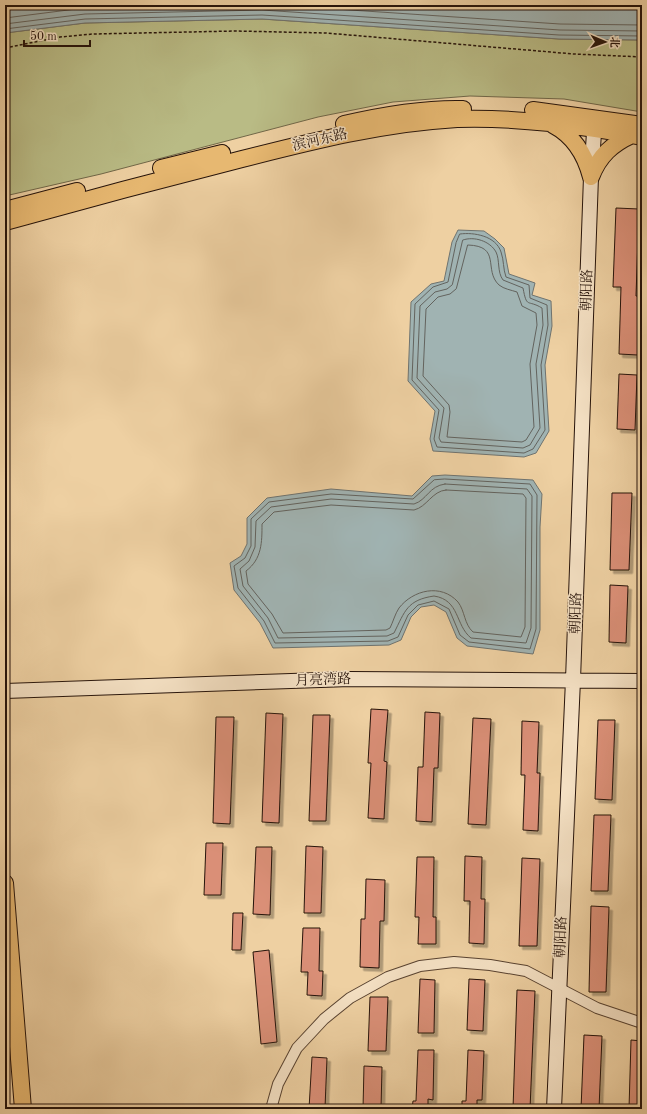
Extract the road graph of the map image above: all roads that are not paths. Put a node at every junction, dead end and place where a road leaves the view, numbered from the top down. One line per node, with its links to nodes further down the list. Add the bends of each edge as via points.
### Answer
1 (548, 122): 2 (main road, 滨河东路); 4 (main road, via 577,144); 6 (main road, 滨河东路, via 458,119 388,126 314,141)
2 (595, 123): 3 (main road, 滨河东路); 4 (street, 朝阳路); 5 (main road, 滨河东路, via 521,109 458,108 386,114 194,160)
3 (639, 132): 4 (main road, via 618,142 607,151)
4 (591, 177): 7 (street, 朝阳路)
5 (5, 210)
6 (5, 222)
7 (573, 680): 8 (street, 月亮湾路); 9 (street, 月亮湾路, via 350,678); 11 (street, 朝阳路)
8 (642, 681)
9 (5, 691)
10 (5, 883): 13 (main road)
11 (559, 987): 12 (street, via 597,1008); 14 (street, via 526,971 454,962 420,966 388,977 350,998 324,1019 297,1048 278,1084); 15 (street, 朝阳路)
12 (642, 1023)
13 (23, 1109)
14 (271, 1109)
15 (554, 1109)

